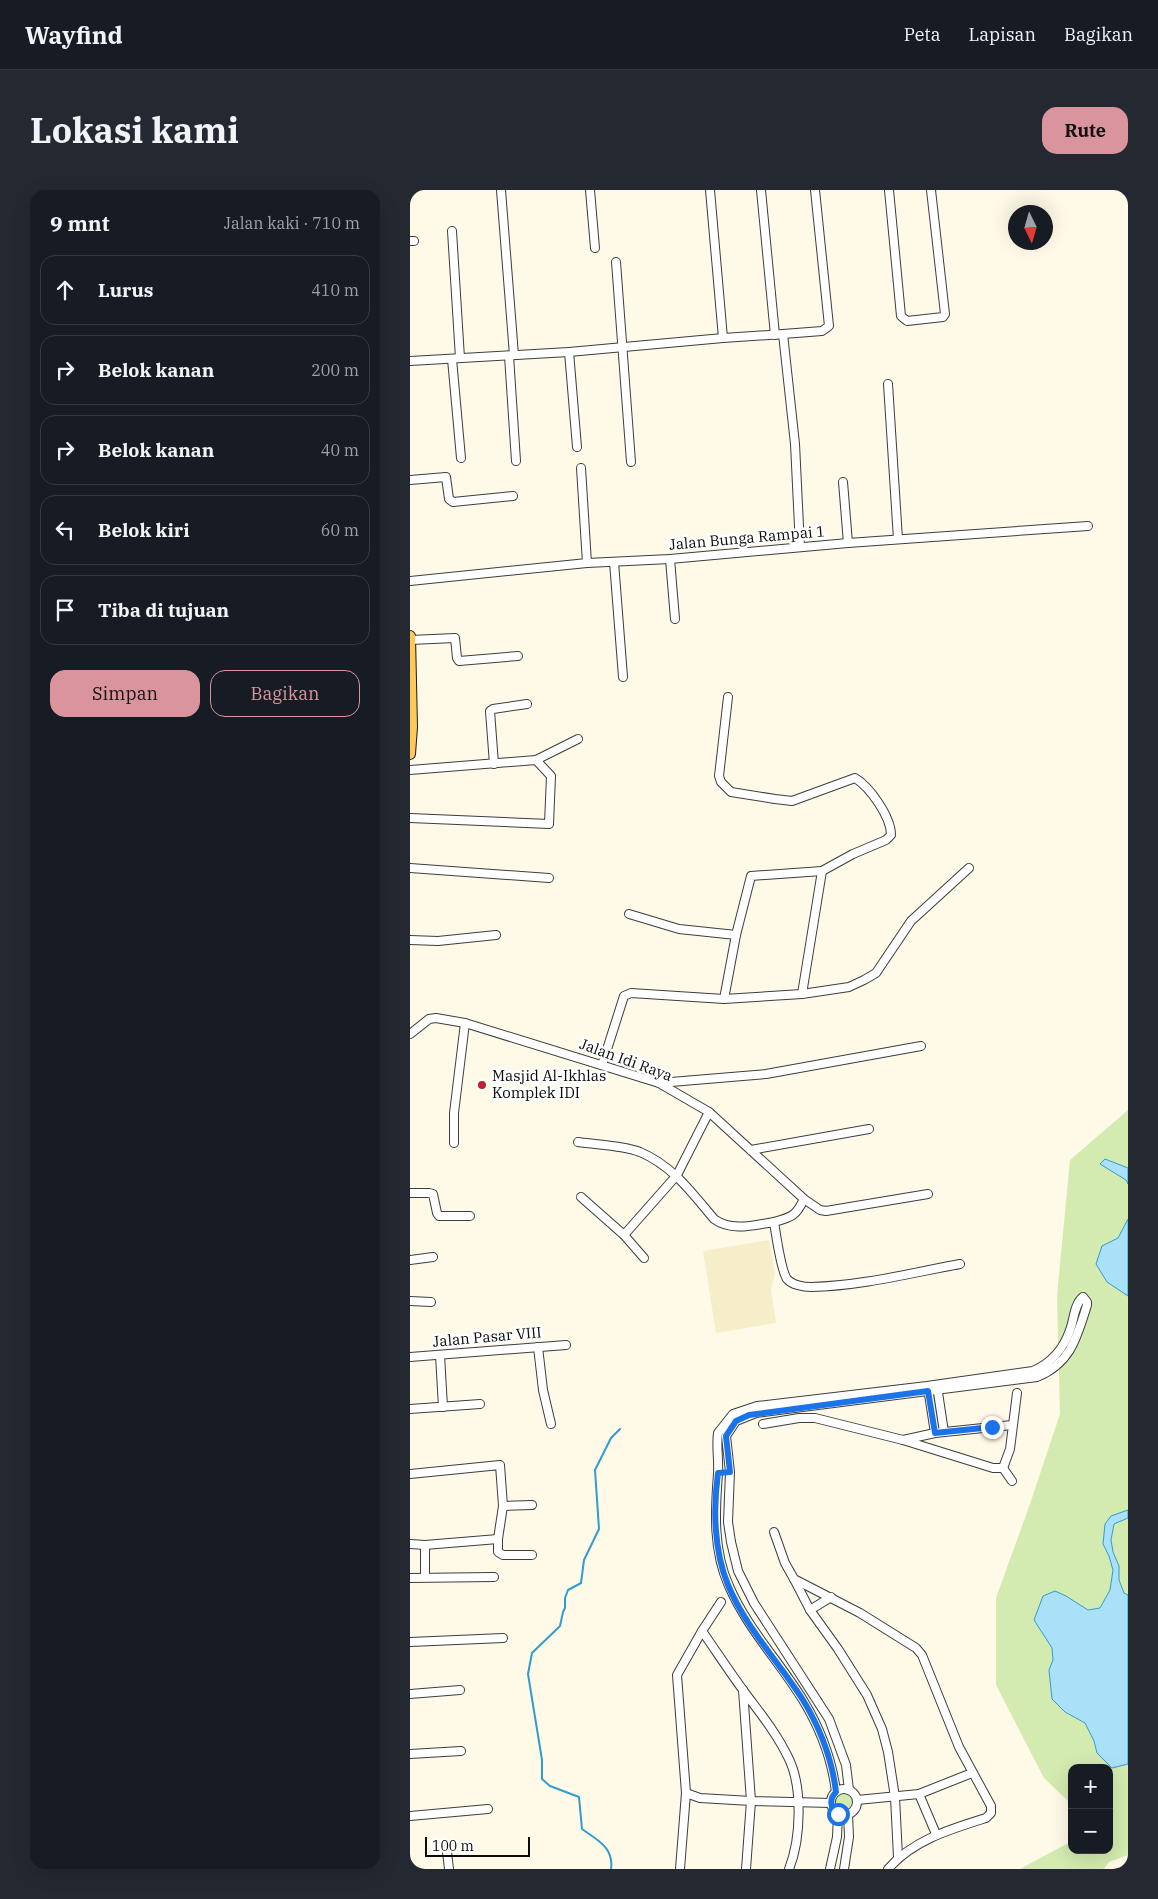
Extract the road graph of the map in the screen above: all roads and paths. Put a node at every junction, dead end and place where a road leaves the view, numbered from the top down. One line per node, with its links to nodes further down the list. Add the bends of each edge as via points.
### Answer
1 (501, 190): 15 (street)
2 (590, 190): 9 (street)
3 (710, 190): 12 (street)
4 (762, 190): 11 (street)
5 (815, 190): 11 (street, via 829,326 822,331)
6 (889, 190): 7 (street, via 901,316 907,321 945,314)
7 (931, 190)
8 (452, 231): 16 (street)
9 (595, 248)
10 (616, 262): 13 (street)
11 (779, 335): 12 (street); 31 (street, via 795,444)
12 (723, 338): 13 (street)
13 (622, 347): 14 (street); 23 (street)
14 (569, 352): 15 (street); 20 (street)
15 (512, 355): 16 (street); 22 (street)
16 (460, 358): 17 (street)
17 (452, 359): 18 (street); 21 (street)
18 (410, 361)
19 (888, 384): 29 (street)
20 (577, 447)
21 (461, 458)
22 (516, 460)
23 (631, 462)
24 (581, 468): 34 (street)
25 (410, 480): 27 (street, via 446,477 449,499 453,502)
26 (843, 482): 30 (street)
27 (513, 496)
28 (1088, 526): 29 (street, Jalan Bunga Rampai 1)
29 (898, 539): 30 (street, Jalan Bunga Rampai 1)
30 (848, 542): 31 (street, Jalan Bunga Rampai 1)
31 (800, 547): 32 (street, Jalan Bunga Rampai 1)
32 (670, 559): 33 (street, Jalan Bunga Rampai 1); 36 (street)
33 (614, 562): 34 (street, Jalan Bunga Rampai 1); 40 (street)
34 (586, 563): 35 (street, Jalan Bunga Rampai 1)
35 (410, 581)
36 (675, 619)
37 (410, 638): 38 (street, via 456,638 460,661); 39 (main road)
38 (518, 656)
39 (411, 669): 43 (main road)
40 (623, 677)
41 (728, 697): 52 (street, via 719,776 725,787 737,793 792,800 854,778 871,792 890,825 890,838)
42 (528, 704): 47 (street, via 490,711)
43 (411, 727): 45 (main road)
44 (578, 739): 46 (street)
45 (410, 754)
46 (536, 760): 47 (street); 49 (street, via 551,776 549,824)
47 (494, 764): 48 (street)
48 (410, 770)
49 (410, 818)
50 (410, 868): 53 (street)
51 (969, 868): 58 (street, via 911,921 876,972 849,987)
52 (822, 871): 56 (street, via 751,876); 58 (street)
53 (549, 878)
54 (629, 914): 56 (street, via 680,929)
55 (496, 935): 57 (street, via 438,941)
56 (736, 935): 59 (street)
57 (410, 940)
58 (802, 994): 59 (street)
59 (724, 999): 63 (street, via 631,993 624,996)
60 (465, 1023): 61 (street, Jalan Idi Raya, via 429,1019); 63 (street, Jalan Idi Raya); 68 (street, via 454,1113)
61 (410, 1034)
62 (921, 1046): 64 (street, via 766,1074)
63 (602, 1065): 64 (street, Jalan Idi Raya)
64 (659, 1084): 65 (street, Jalan Idi Raya)
65 (709, 1112): 69 (street, Jalan Idi Raya); 70 (street)
66 (869, 1130): 69 (street)
67 (578, 1142): 70 (street, via 641,1152)
68 (454, 1143)
69 (751, 1150): 74 (street, Jalan Idi Raya)
70 (677, 1175): 76 (street, via 721,1224 739,1227); 77 (street)
71 (410, 1194): 75 (street, via 433,1194 439,1216)
72 (928, 1194): 74 (street, Jalan Idi Raya, via 826,1211)
73 (581, 1197): 77 (street)
74 (804, 1199): 76 (street, via 793,1216)
75 (470, 1216)
76 (774, 1222): 81 (street, via 784,1273 796,1285 810,1287 850,1283)
77 (624, 1236): 79 (street)
78 (433, 1257): 80 (street)
79 (644, 1258)
80 (410, 1260)
81 (960, 1264)
82 (410, 1301): 83 (street)
83 (430, 1302)
84 (566, 1345): 85 (street, Jalan Pasar VIII)
85 (538, 1347): 86 (street, Jalan Pasar VIII); 95 (street)
86 (440, 1355): 87 (street, Jalan Pasar VIII); 93 (street)
87 (410, 1358)
88 (938, 1387): 88 (street, via 1041,1367 1064,1343 1078,1302 1083,1297 1086,1299 1087,1305 1073,1346 1060,1363 1046,1373 1031,1379); 89 (street); 98 (street)
89 (928, 1389): 91 (street); 99 (street)
90 (1017, 1393): 97 (street)
91 (852, 1398): 102 (street, via 742,1418 726,1436); 103 (street, via 757,1406 733,1414 718,1432)
92 (480, 1404): 93 (street)
93 (443, 1407): 94 (street)
94 (410, 1409)
95 (551, 1424)
96 (763, 1424): 100 (street, via 815,1418)
97 (1012, 1425): 98 (street); 101 (street, via 1010,1449)
98 (944, 1432): 99 (street)
99 (935, 1433): 100 (street)
100 (903, 1440): 101 (street, via 993,1468)
101 (1003, 1468): 105 (street)
102 (730, 1472): 103 (street); 129 (street, via 728,1522 738,1571 754,1602 829,1719 846,1765)
103 (718, 1473): 130 (street, via 715,1510 718,1544 728,1584 749,1624 803,1700 814,1721 830,1758)
104 (410, 1474): 107 (street, via 500,1464)
105 (1012, 1481)
106 (532, 1505): 107 (street)
107 (503, 1506): 109 (street)
108 (774, 1532): 116 (street)
109 (498, 1540): 111 (street); 112 (street, via 498,1552 503,1555)
110 (410, 1544): 111 (street)
111 (425, 1545): 115 (street)
112 (532, 1554)
113 (494, 1577): 115 (street)
114 (410, 1578): 115 (street)
115 (425, 1578)
116 (794, 1579): 117 (street); 119 (street)
117 (831, 1597): 119 (street); 128 (street, via 916,1648 922,1655)
118 (721, 1602): 120 (street)
119 (810, 1610): 133 (street, via 838,1649 877,1715 888,1752)
120 (702, 1631): 124 (street); 131 (street, via 677,1675)
121 (503, 1638): 122 (street)
122 (410, 1642)
123 (460, 1690): 125 (street)
124 (743, 1690): 136 (street); 137 (street, via 771,1726 788,1757)
125 (410, 1694)
126 (461, 1750): 127 (street)
127 (410, 1754)
128 (972, 1773): 132 (street); 144 (street, via 991,1806 991,1813 986,1818)
129 (849, 1790): 130 (street); 135 (street)
130 (836, 1792): 138 (street)
131 (686, 1793): 134 (street); 139 (street)
132 (919, 1794): 133 (street); 144 (street)
133 (895, 1797): 135 (street); 146 (street)
134 (700, 1798): 136 (street); 139 (street)
135 (857, 1800): 142 (street, via 855,1809)
136 (751, 1802): 137 (street); 149 (street)
137 (797, 1802): 138 (street); 150 (street, via 798,1832)
138 (831, 1803): 141 (street)
139 (684, 1806): 148 (street)
140 (488, 1809): 143 (street)
141 (838, 1814): 142 (street); 151 (street)
142 (848, 1814): 152 (street, via 849,1837)
143 (410, 1816)
144 (936, 1834): 146 (street)
145 (447, 1852): 147 (street)
146 (898, 1857): 153 (street)
147 (449, 1869)
148 (680, 1869)
149 (746, 1869)
150 (789, 1869)
151 (830, 1869)
152 (844, 1869)
153 (888, 1869)

